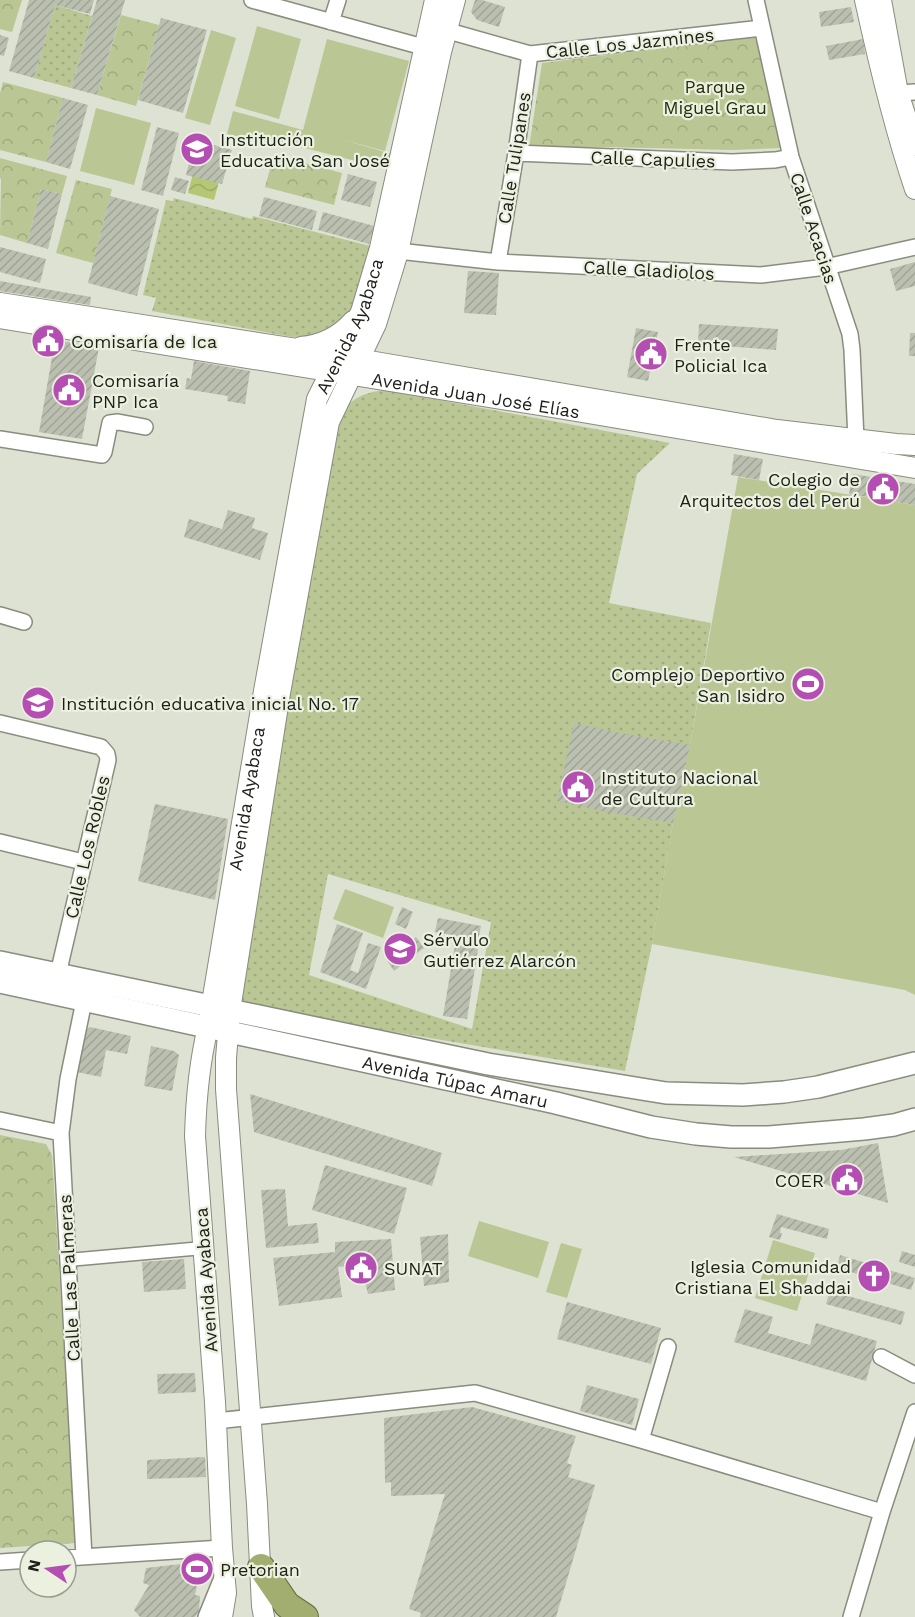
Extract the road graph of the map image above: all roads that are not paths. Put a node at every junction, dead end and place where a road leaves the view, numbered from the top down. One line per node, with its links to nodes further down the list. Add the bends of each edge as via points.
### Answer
1 (252, 0): 8 (street)
2 (338, 0): 8 (street)
3 (435, 0): 9 (street, Avenida Ayabaca)
4 (455, 0): 9 (street, Avenida Ayabaca)
5 (756, 0): 10 (street, Calle Acacias)
6 (865, 0): 17 (street, via 881,74)
7 (881, 0): 13 (street)
8 (331, 22): 11 (street)
9 (438, 28): 11 (street, Avenida Ayabaca); 12 (street, Calle Los Jazmines)
10 (762, 28): 12 (street, Calle Los Jazmines); 16 (street, Calle Acacias)
11 (432, 49): 19 (street, Avenida Ayabaca)
12 (530, 54): 15 (street, Calle Tulipanes)
13 (907, 93): 14 (street)
14 (915, 146)
15 (516, 153): 16 (street, Calle Capulies, via 732,162); 20 (street, Calle Tulipanes)
16 (791, 157): 21 (street, Calle Acacias)
17 (915, 189)
18 (915, 247): 21 (street, Calle Gladiolos)
19 (389, 250): 20 (street, Calle Gladiolos); 24 (street, Avenida Ayabaca)
20 (498, 262): 21 (street, Calle Gladiolos, via 761,275)
21 (826, 267): 35 (street, Calle Acacias, via 850,334)
22 (0, 303): 25 (street, Avenida Juan José Elías)
23 (0, 318): 25 (street, Avenida Juan José Elías)
24 (369, 318): 25 (street); 26 (street, Avenida Ayabaca); 27 (street, via 381,346); 28 (street, Avenida Ayabaca)
25 (286, 356): 26 (street, Avenida Juan José Elías); 30 (street, via 303,374)
26 (334, 364): 28 (street, Avenida Juan José Elías); 30 (street, Avenida Ayabaca)
27 (406, 367): 28 (street, Avenida Juan José Elías); 35 (street, Avenida Juan José Elías, via 777,430)
28 (355, 368): 29 (street, Avenida Juan José Elías); 31 (street, Avenida Ayabaca)
29 (390, 382): 31 (street, via 372,383 351,392); 35 (street, Avenida Juan José Elías)
30 (317, 399): 46 (street, Avenida Ayabaca, via 264,691)
31 (329, 422): 46 (street, Avenida Ayabaca)
32 (145, 427): 33 (street, via 113,422 102,455)
33 (0, 439)
34 (915, 445): 35 (street, Avenida Juan José Elías)
35 (854, 448): 36 (street, Avenida Juan José Elías)
36 (915, 468)
37 (0, 615): 38 (street)
38 (24, 622)
39 (0, 723): 41 (street, Calle Los Robles, via 101,747 107,754)
40 (0, 842): 41 (street)
41 (83, 862): 43 (street, Calle Los Robles)
42 (0, 962): 43 (main road, Avenida Túpac Amaru)
43 (58, 974): 46 (main road, Avenida Túpac Amaru)
44 (0, 982): 45 (main road, Avenida Túpac Amaru)
45 (84, 1001): 47 (main road, Avenida Túpac Amaru); 53 (street, Calle Las Palmeras)
46 (221, 1008): 47 (street, Avenida Ayabaca); 49 (main road, Avenida Túpac Amaru)
47 (218, 1029): 50 (main road, Avenida Túpac Amaru); 54 (street, Avenida Ayabaca, via 201,1056 196,1094); 60 (street, Avenida Ayabaca, via 226,1089)
48 (915, 1063): 49 (main road, Avenida Túpac Amaru, via 818,1087 743,1095 666,1093)
49 (488, 1065): 50 (main road)
50 (484, 1087): 51 (main road, Avenida Túpac Amaru, via 651,1127 730,1137 834,1132)
51 (915, 1119)
52 (0, 1120): 53 (street)
53 (61, 1133): 55 (street, Calle Las Palmeras)
54 (203, 1248): 55 (street); 61 (street, Avenida Ayabaca)
55 (68, 1260): 66 (street, Calle Las Palmeras)
56 (668, 1347): 62 (street)
57 (881, 1357): 58 (street)
58 (915, 1376)
59 (915, 1413): 63 (street)
60 (249, 1417): 61 (street); 62 (street, via 475,1393); 69 (street, Avenida Ayabaca)
61 (216, 1421): 64 (street, Avenida Ayabaca)
62 (641, 1440): 63 (street)
63 (882, 1512): 75 (street)
64 (222, 1548): 66 (street); 70 (street, Avenida Ayabaca)
65 (78, 1557): 66 (street)
66 (84, 1557)
67 (18, 1561): 68 (street)
68 (0, 1562)
69 (261, 1567): 73 (street, Avenida Ayabaca); 74 (highway, via 287,1605)
70 (224, 1573): 71 (street); 72 (street, Avenida Ayabaca)
71 (206, 1617)
72 (222, 1617)
73 (264, 1617)
74 (305, 1617)
75 (851, 1617)

